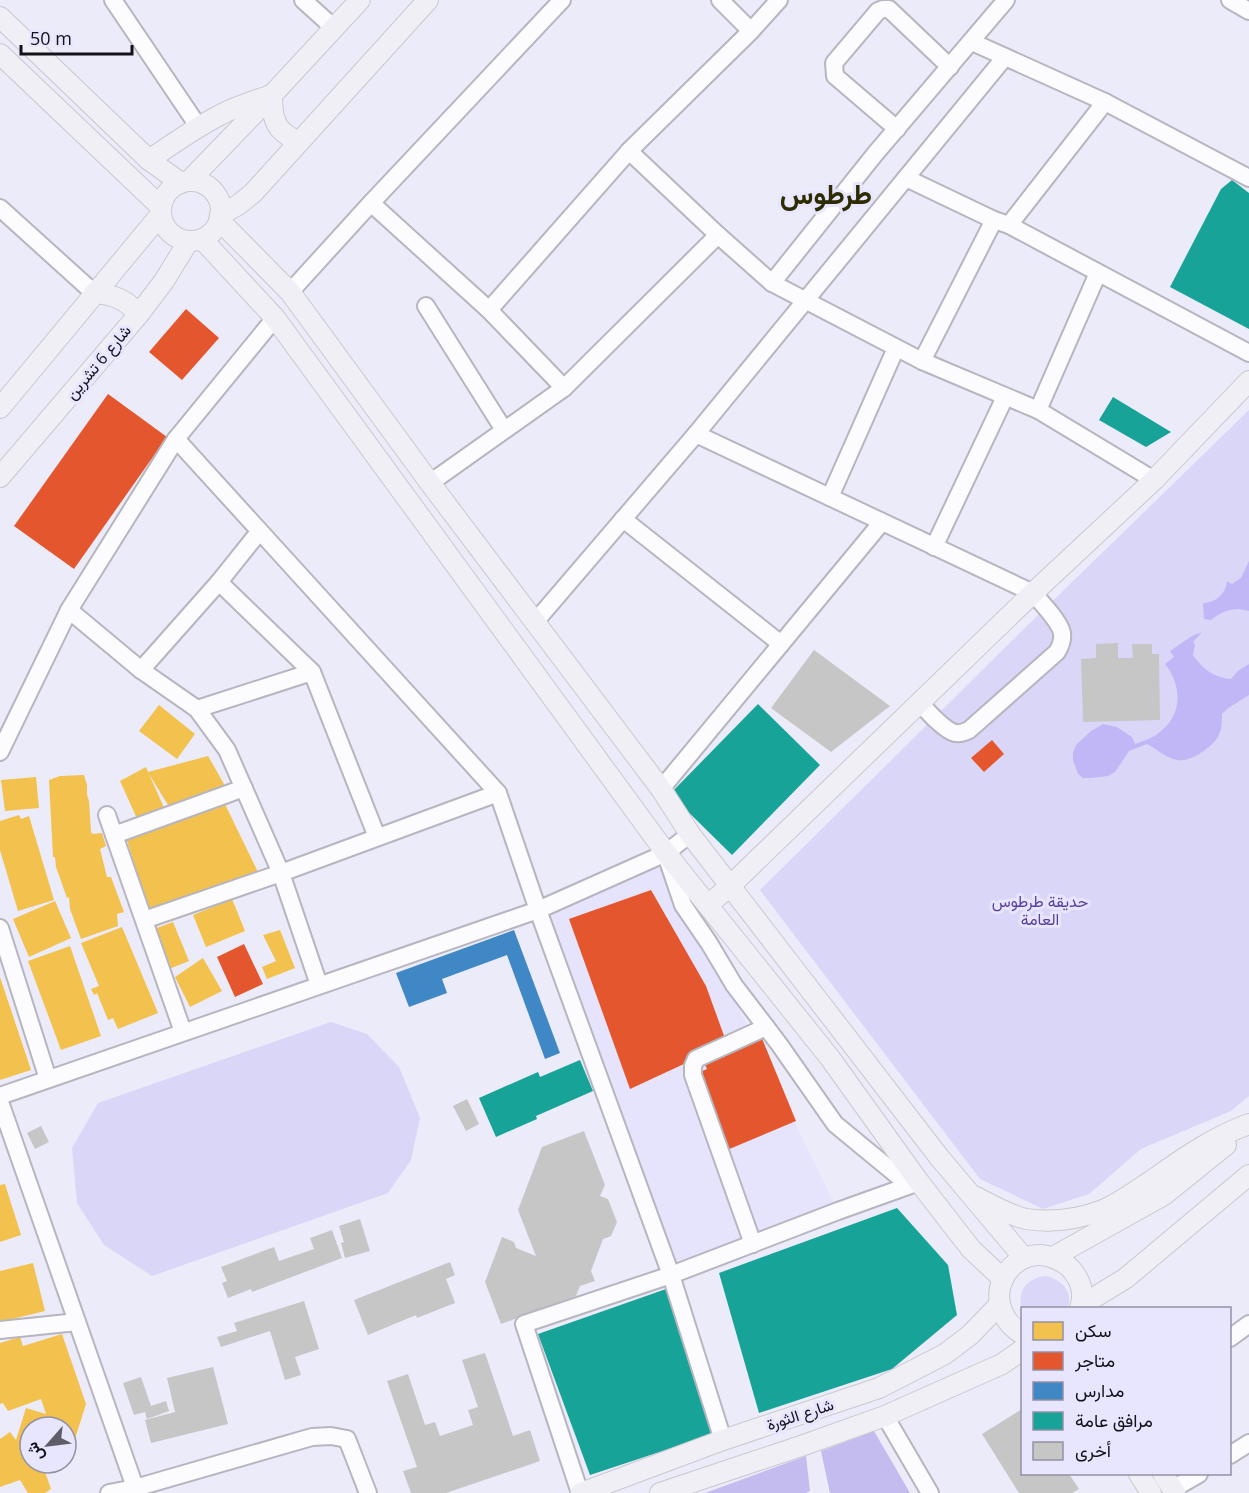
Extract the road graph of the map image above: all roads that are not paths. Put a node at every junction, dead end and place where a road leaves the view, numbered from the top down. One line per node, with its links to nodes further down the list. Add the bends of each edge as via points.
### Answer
1 (113, 0): 20 (street)
2 (303, 0): 12 (street)
3 (360, 0): 12 (main road)
4 (428, 0): 22 (main road)
5 (562, 0): 28 (street)
6 (720, 0): 13 (street)
7 (779, 0): 13 (street)
8 (1006, 0): 14 (street)
9 (1230, 0): 10 (street)
10 (1249, 11)
11 (0, 18): 24 (main road)
12 (334, 28): 18 (main road)
13 (751, 30): 23 (street)
14 (972, 42): 15 (street); 17 (street)
15 (1005, 57): 19 (street); 25 (street)
16 (2, 59): 30 (main road)
17 (950, 67): 21 (street); 21 (street, via 889,9 878,11 834,63 833,70 835,76)
18 (272, 95): 20 (main road); 22 (main road, via 277,126); 27 (main road)
19 (1105, 102): 26 (street); 32 (street)
20 (198, 126): 24 (main road)
21 (897, 129): 36 (street)
22 (299, 142): 31 (main road, via 253,193)
23 (629, 151): 33 (street); 41 (street)
24 (149, 160): 27 (main road)
25 (906, 178): 32 (street); 39 (street)
26 (1249, 178)
27 (185, 182): 30 (main road, via 164,196); 31 (main road, via 198,182 213,191 218,198)
28 (371, 203): 37 (street); 41 (street)
29 (0, 208): 38 (street)
30 (161, 210): 34 (main road, via 163,224 170,233 178,239); 38 (main road)
31 (220, 218): 34 (main road, via 210,235); 37 (main road)
32 (1002, 223): 35 (street); 46 (street)
33 (718, 235): 36 (street); 48 (street)
34 (195, 241): 42 (main road, شارع 6 تشرين); 43 (main road)
35 (1098, 273): 45 (street); 51 (street)
36 (772, 283): 39 (street)
37 (290, 292): 57 (main road)
38 (94, 293): 42 (main road, via 124,300); 50 (main road)
39 (805, 300): 44 (street); 53 (street)
40 (426, 306): 52 (street)
41 (489, 310): 48 (street)
42 (139, 314): 55 (main road, شارع 6 تشرين)
43 (275, 318): 54 (street); 80 (main road)
44 (896, 348): 46 (street); 58 (street)
45 (1249, 353)
46 (922, 361): 49 (street)
47 (1249, 381): 56 (main road)
48 (564, 388): 52 (street)
49 (1005, 397): 51 (street); 62 (street)
50 (0, 408)
51 (1038, 410): 56 (street)
52 (504, 430): 57 (street)
53 (696, 434): 58 (street); 59 (street)
54 (176, 439): 61 (street); 65 (street)
55 (0, 477)
56 (1154, 480): 64 (main road)
57 (430, 483): 66 (main road)
58 (830, 498): 60 (street)
59 (623, 519): 66 (street); 67 (street)
60 (882, 522): 62 (street); 67 (street)
61 (259, 532): 63 (street); 75 (street)
62 (934, 547): 64 (street)
63 (219, 582): 68 (street); 69 (street)
64 (1033, 593): 70 (main road); 70 (street, via 1062,632 1057,652 962,733 946,728)
65 (69, 610): 68 (street); 72 (street)
66 (535, 622): 74 (main road)
67 (781, 644): 74 (street)
68 (141, 670): 71 (street)
69 (312, 672): 71 (street); 79 (street)
70 (920, 704): 82 (main road)
71 (197, 709): 73 (street, via 227,750)
72 (0, 752)
73 (244, 788): 78 (street); 81 (street)
74 (661, 789): 77 (main road)
75 (498, 793): 79 (street); 84 (street)
76 (107, 814): 78 (street)
77 (690, 834): 80 (street); 82 (main road)
78 (114, 835): 85 (street)
79 (377, 837): 81 (street)
80 (666, 853): 83 (main road); 84 (street); 88 (street, via 683,905)
81 (281, 873): 85 (street); 87 (street)
82 (730, 886): 83 (main road); 96 (main road)
83 (708, 905): 95 (main road, via 830,1058)
84 (538, 910): 87 (street); 100 (street)
85 (144, 920): 89 (street)
86 (0, 928): 90 (street)
87 (319, 985): 89 (street)
88 (766, 1027): 95 (street, via 835,1124); 97 (street, via 696,1059 693,1066)
89 (183, 1032): 90 (street)
90 (48, 1079): 91 (street)
91 (0, 1096)
92 (0, 1102): 104 (street)
93 (1249, 1125): 96 (main road, via 1229,1131 1104,1210 1076,1218 1024,1218); 98 (main road, via 1164,1195)
94 (1249, 1175): 103 (main road, via 1126,1278)
95 (914, 1183): 97 (street); 101 (main road, via 971,1249)
96 (970, 1194): 99 (main road)
97 (753, 1244): 100 (street)
98 (1053, 1257): 99 (main road); 103 (main road, via 1064,1262 1079,1281)
99 (1024, 1258): 101 (main road)
100 (671, 1275): 111 (street); 120 (street, via 524,1324)
101 (1003, 1279): 102 (main road)
102 (1000, 1304): 107 (main road, via 1004,1317); 111 (main road, شارع الثورة, via 945,1354 879,1388)
103 (1081, 1307)
104 (77, 1322): 106 (street); 117 (street)
105 (1249, 1324): 108 (street)
106 (0, 1330)
107 (1021, 1333)
108 (1231, 1337)
109 (1021, 1351): 110 (main road, شارع الثورة, via 1002,1364)
110 (885, 1416): 121 (main road, شارع الثورة); 122 (street)
111 (723, 1440): 120 (main road, شارع الثورة)
112 (1249, 1443): 113 (street)
113 (1231, 1454)
114 (1140, 1475): 123 (main road)
115 (1194, 1475): 116 (street)
116 (1170, 1485)
117 (136, 1490): 118 (street); 119 (street, via 312,1437 331,1436 347,1439)
118 (110, 1493)
119 (368, 1493)
120 (580, 1493)
121 (660, 1493)
122 (930, 1493)
123 (1151, 1493)

